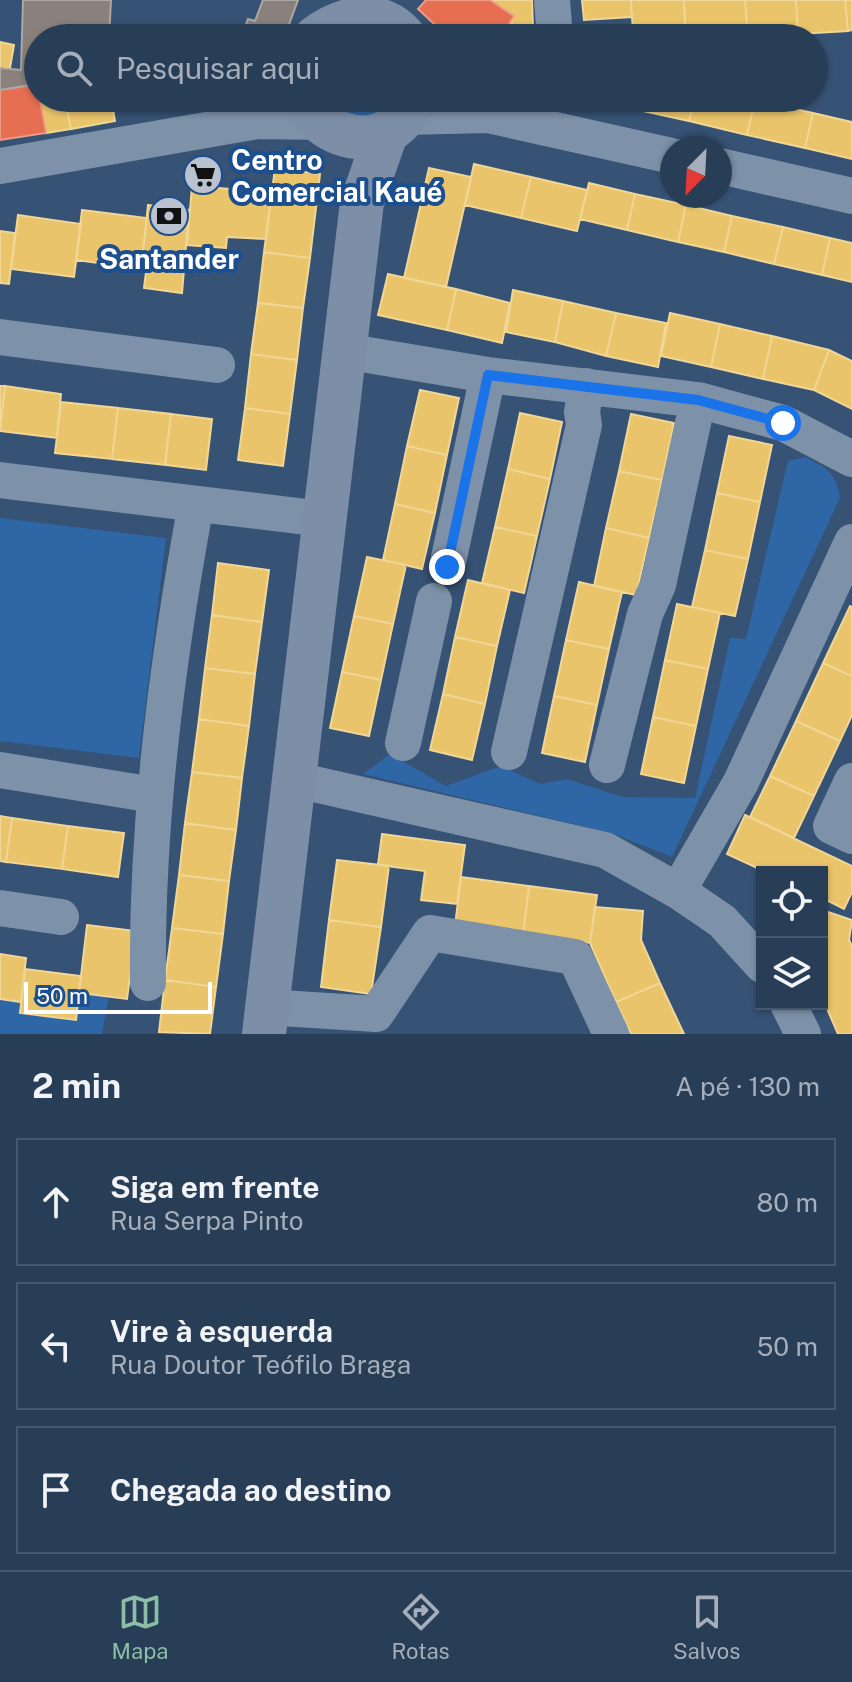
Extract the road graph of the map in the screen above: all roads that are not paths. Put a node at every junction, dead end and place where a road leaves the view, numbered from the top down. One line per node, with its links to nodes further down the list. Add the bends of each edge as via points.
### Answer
1 (315, 0): 3 (main road)
2 (383, 20): 4 (main road, via 356,17)
3 (315, 24)
4 (333, 24)
5 (259, 112): 12 (street)
6 (282, 112): 10 (street)
7 (431, 112): 9 (street)
8 (498, 112): 11 (street)
9 (403, 116): 10 (main road, via 365,137); 15 (main road)
10 (322, 118): 15 (main road)
11 (660, 153)
12 (0, 166)
13 (732, 169): 14 (street)
14 (852, 196)
15 (362, 202): 17 (main road)
16 (0, 337): 18 (street)
17 (344, 351): 19 (street); 25 (main road)
18 (217, 365)
19 (488, 375): 20 (street); 27 (street)
20 (586, 386): 21 (street); 30 (street, via 584,425)
21 (698, 400): 22 (street, via 783,423); 31 (street, via 658,585 645,614)
22 (852, 459)
23 (0, 480): 24 (street)
24 (196, 504): 25 (street); 35 (street)
25 (323, 519): 33 (main road)
26 (852, 542): 37 (street, via 741,782)
27 (447, 567)
28 (434, 601): 29 (street)
29 (403, 743)
30 (509, 752)
31 (607, 765)
32 (0, 770): 35 (street)
33 (292, 779): 37 (street, via 605,850); 43 (main road)
34 (852, 781): 36 (street, via 831,826)
35 (154, 795): 41 (street)
36 (852, 836)
37 (678, 891): 40 (street, via 722,921)
38 (0, 908): 39 (street)
39 (61, 917)
40 (756, 958)
41 (148, 983)
42 (791, 1010): 45 (street)
43 (264, 1021): 44 (street, via 376,1014 430,933 575,957)
44 (611, 1034)
45 (803, 1034)

